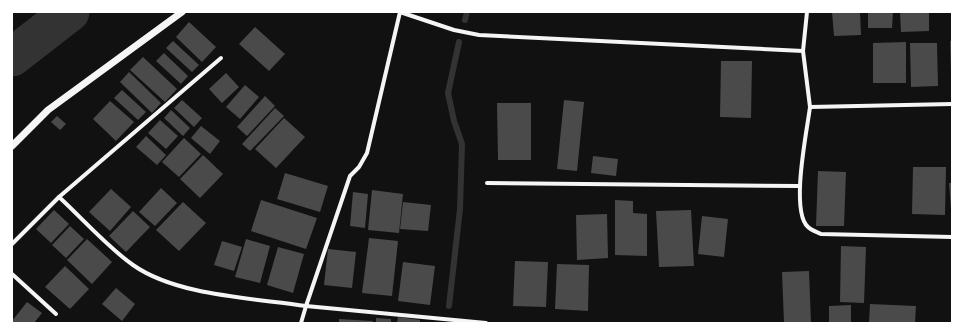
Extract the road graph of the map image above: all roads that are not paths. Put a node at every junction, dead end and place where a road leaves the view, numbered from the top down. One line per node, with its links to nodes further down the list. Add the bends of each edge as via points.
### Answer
1 (182, 12): 8 (street, via 48,110)
2 (400, 12): 4 (street, via 454,30 479,35); 15 (street, via 367,153 350,176)
3 (807, 12): 4 (street)
4 (803, 51): 7 (street)
5 (221, 58): 11 (street)
6 (952, 104): 7 (street)
7 (810, 107): 10 (street)
8 (12, 146)
9 (486, 183): 10 (street)
10 (799, 186): 12 (street, via 802,217 807,227 821,234)
11 (59, 197): 13 (street); 15 (street, via 122,256 153,276 192,290)
12 (952, 237)
13 (12, 244)
14 (12, 274): 16 (street)
15 (306, 306): 17 (street); 18 (street)
16 (56, 314)
17 (301, 323)
18 (486, 323)

